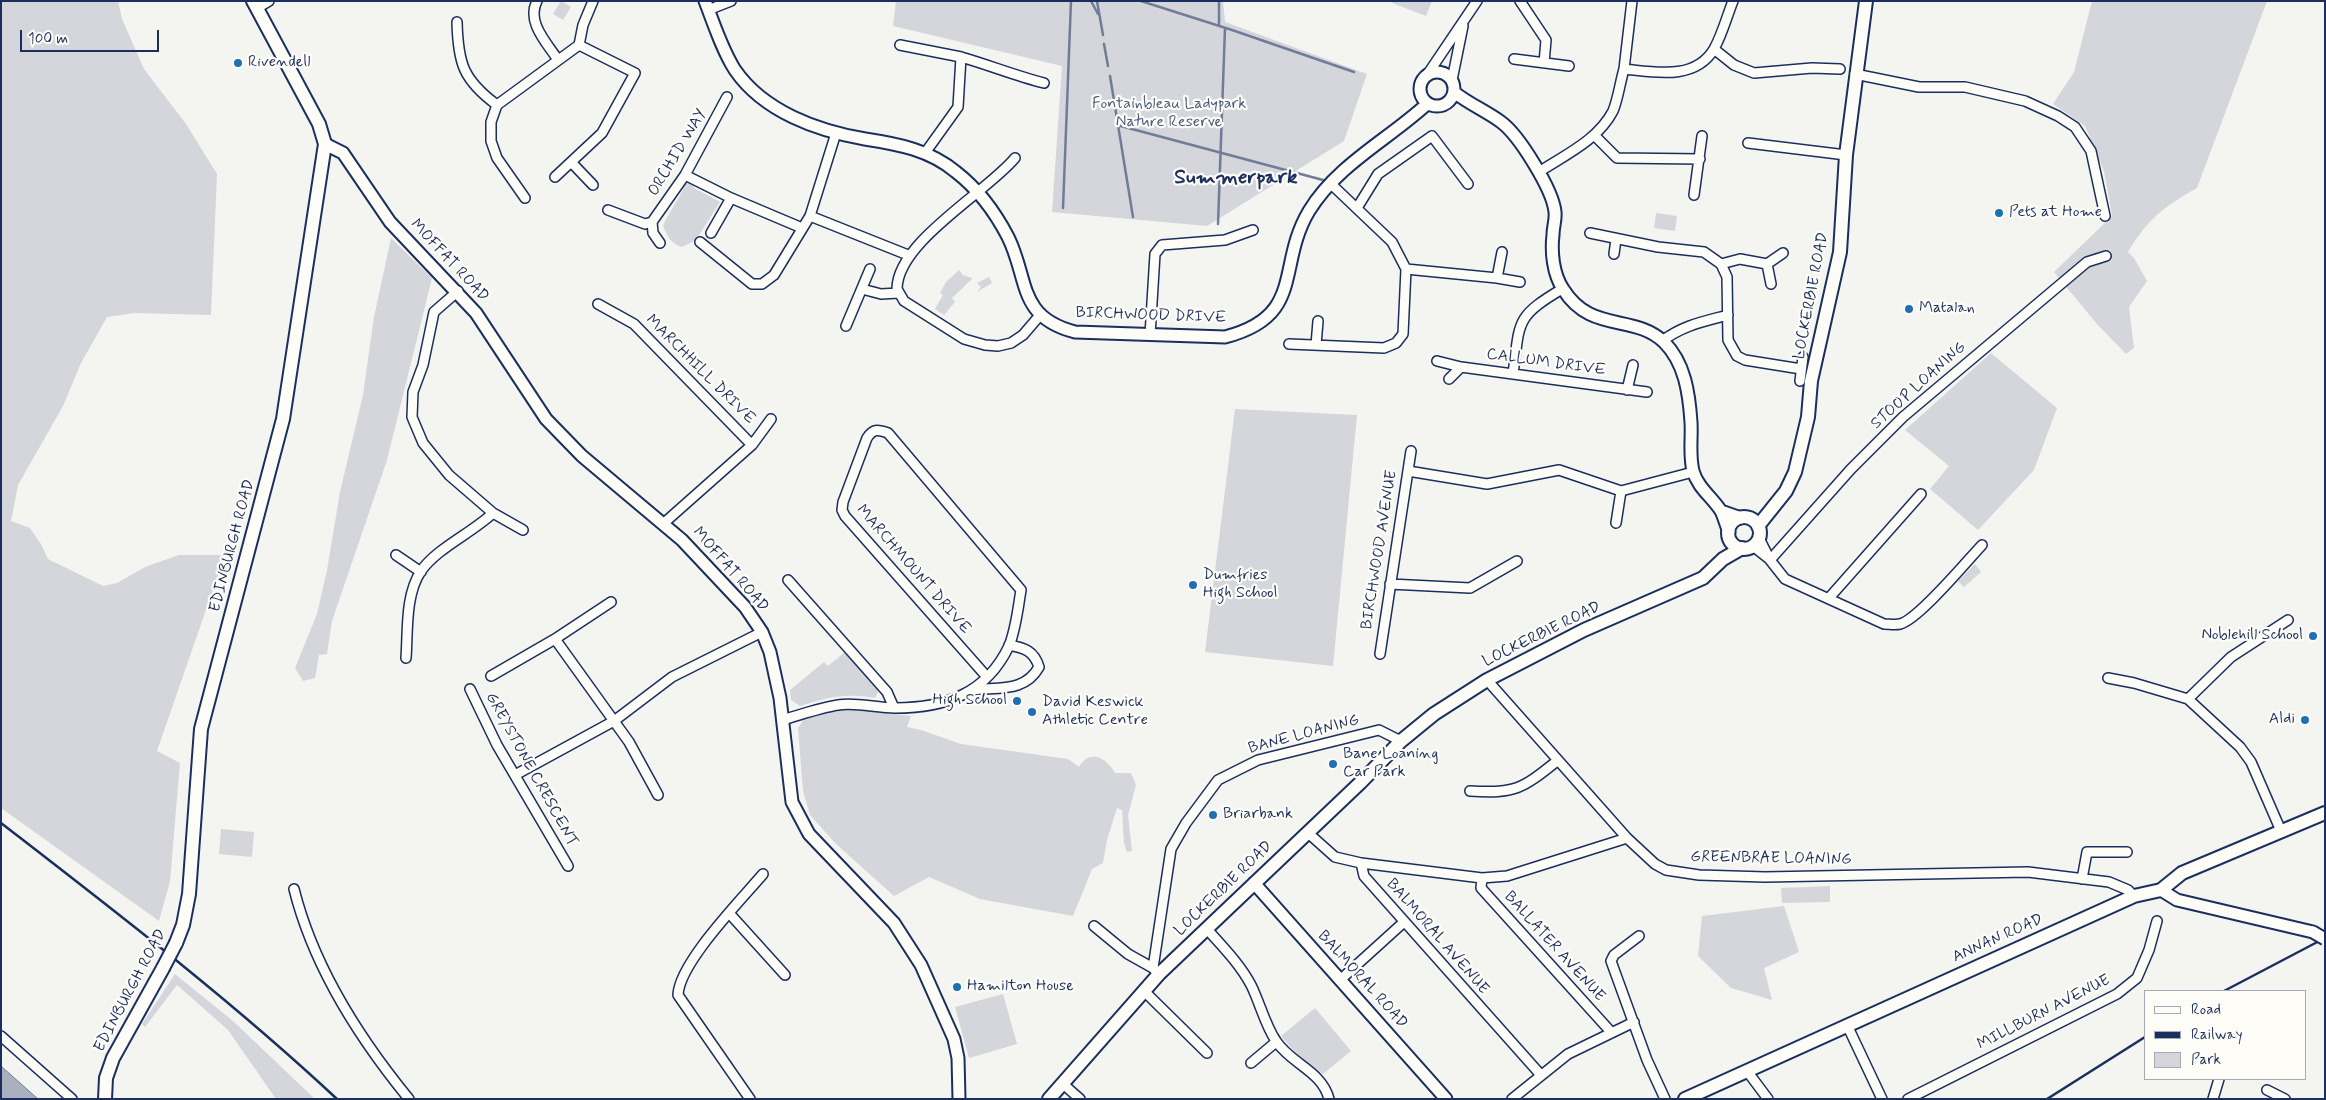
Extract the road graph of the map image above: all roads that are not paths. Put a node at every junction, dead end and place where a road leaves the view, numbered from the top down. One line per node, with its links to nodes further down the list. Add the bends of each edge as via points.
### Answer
1 (269, 1): 10 (street)
2 (537, 1): 19 (street, via 532,14 534,22)
3 (593, 1): 15 (street)
4 (732, 1): 11 (street)
5 (1477, 1): 13 (street)
6 (1520, 1): 20 (street, via 1546,40)
7 (1632, 1): 23 (street)
8 (1733, 1): 16 (street)
9 (1866, 1): 24 (main road, LOCKERBIE ROAD)
10 (255, 5): 35 (main road, EDINBURGH ROAD, via 319,124)
11 (707, 6): 31 (street, BIRCHWOOD DRIVE, via 728,56 743,80 789,115 819,130)
12 (457, 22): 30 (street, via 457,51 461,66 479,92)
13 (1463, 24): 25 (street); 27 (street)
14 (900, 45): 17 (street)
15 (579, 46): 19 (street); 40 (street, via 635,73 602,133)
16 (1714, 48): 22 (street, via 1734,65 1754,73); 23 (street, via 1688,70 1673,73)
17 (961, 57): 26 (street); 36 (street, via 958,107)
18 (1514, 59): 20 (street)
19 (558, 60): 30 (street)
20 (1544, 64): 21 (street)
21 (1569, 66)
22 (1840, 69)
23 (1624, 70): 32 (street, via 1613,110)
24 (1855, 74): 37 (main road, LOCKERBIE ROAD); 54 (street, via 1919,86 1965,87 2025,101 2058,116 2075,127 2091,152)
25 (1427, 75): 27 (street, via 1443,73); 29 (street, via 1419,89)
26 (1044, 83)
27 (1453, 86): 29 (street, via 1452,97 1444,105); 41 (street, via 1467,103 1503,123)
28 (727, 97): 42 (street, ORCHID WAY)
29 (1427, 104): 44 (street, BIRCHWOOD DRIVE)
30 (497, 105): 49 (street, via 491,122 491,140 497,158)
31 (836, 133): 36 (street, BIRCHWOOD DRIVE, via 900,144); 53 (street)
32 (1594, 135): 39 (street, via 1617,158); 41 (street)
33 (1702, 136): 39 (street)
34 (1748, 143): 37 (street)
35 (326, 144): 77 (street, MOFFAT ROAD, via 343,153 390,222); 181 (main road, EDINBURGH ROAD, bridge, via 283,419 201,729 189,894 183,925 113,1058 106,1078)
36 (925, 153): 47 (street, BIRCHWOOD DRIVE, via 956,171)
37 (1846, 155): 110 (main road, LOCKERBIE ROAD, via 1840,252 1795,472 1786,491)
38 (1015, 158): 47 (street, via 1004,172)
39 (1700, 158): 48 (street)
40 (572, 162): 43 (street); 45 (street)
41 (1539, 172): 76 (street, via 1555,212 1552,252)
42 (685, 175): 50 (street); 55 (street, ORCHID WAY)
43 (555, 176)
44 (1330, 183): 51 (street); 84 (street, BIRCHWOOD DRIVE, via 1301,228 1281,301 1257,326 1225,337)
45 (593, 184)
46 (1468, 184): 51 (street, via 1432,136 1378,174)
47 (977, 191): 66 (street); 80 (street, BIRCHWOOD DRIVE, via 1008,236 1022,283)
48 (1694, 195)
49 (524, 198)
50 (731, 198): 56 (street); 58 (street)
51 (1357, 208): 70 (street, via 1392,242)
52 (608, 210): 55 (street, ORCHID WAY, via 645,224)
53 (810, 216): 56 (street); 66 (street)
54 (2105, 216)
55 (652, 222): 62 (street, ORCHID WAY, via 653,233)
56 (802, 228): 61 (street, via 774,275 762,284 752,284)
57 (1253, 230): 84 (street, via 1217,242 1162,245 1155,254)
58 (711, 233)
59 (1590, 233): 60 (street)
60 (1616, 239): 65 (street); 68 (street, via 1704,252)
61 (700, 242)
62 (660, 243)
63 (1502, 252): 72 (street)
64 (1783, 253): 69 (street)
65 (1614, 254)
66 (908, 255): 78 (street, via 896,283)
67 (2106, 256): 115 (street, STOOP LOANING, via 2087,262 1904,417)
68 (1721, 264): 69 (street, via 1740,259); 81 (street, via 1728,277)
69 (1767, 264): 74 (street)
70 (1406, 269): 72 (street); 87 (street, via 1403,334 1396,343 1384,348)
71 (870, 270): 75 (street)
72 (1497, 278): 73 (street)
73 (1520, 282)
74 (1771, 284)
75 (862, 289): 78 (street, via 881,294); 83 (street)
76 (1562, 289): 85 (street, via 1579,309 1599,319 1642,329); 93 (street, via 1527,312 1518,331)
77 (458, 291): 106 (street, via 434,312 423,365 412,392 412,417 424,443 449,475); 107 (street, MOFFAT ROAD, via 546,419 582,456)
78 (898, 293): 80 (street, via 904,301 964,339 985,345 1011,343 1023,335)
79 (598, 304): 99 (street, MARCHHILL DRIVE, via 634,324)
80 (1041, 314): 84 (street, BIRCHWOOD DRIVE, via 1060,328 1075,332)
81 (1728, 315): 85 (street, via 1679,329); 92 (street, via 1728,340 1737,356)
82 (1318, 321): 87 (street)
83 (846, 326)
84 (1150, 335)
85 (1662, 340): 102 (street, via 1677,359 1686,380)
86 (1289, 344): 87 (street)
87 (1316, 345)
88 (1803, 357): 92 (street)
89 (1437, 361): 91 (street, CALLUM DRIVE)
90 (1633, 365): 96 (street, CALLUM DRIVE)
91 (1460, 366): 93 (street, CALLUM DRIVE); 94 (street)
92 (1801, 369): 95 (street)
93 (1514, 374): 96 (street, CALLUM DRIVE)
94 (1449, 379)
95 (1800, 381)
96 (1627, 390): 97 (street, CALLUM DRIVE)
97 (1647, 392)
98 (772, 419): 99 (street, MARCHHILL DRIVE)
99 (752, 445): 107 (street, MARCHHILL DRIVE)
100 (1411, 451): 101 (street, BIRCHWOOD AVENUE)
101 (1408, 471): 103 (street, via 1487,484 1559,470); 119 (street, BIRCHWOOD AVENUE)
102 (1693, 472): 103 (street); 105 (street, via 1704,492)
103 (1621, 491): 108 (street)
104 (1921, 494): 120 (street)
105 (1721, 511): 110 (street); 111 (street)
106 (493, 513): 109 (street); 117 (street)
107 (664, 523): 123 (street, MOFFAT ROAD, via 745,607)
108 (1616, 523)
109 (523, 530)
110 (1751, 533): 111 (main road, via 1734,545); 111 (main road, via 1732,523); 114 (main road, LOCKERBIE ROAD); 115 (street)
111 (1729, 535): 114 (main road)
112 (1982, 545): 120 (street, via 1910,619 1900,624 1884,624)
113 (396, 555): 117 (street)
114 (1723, 559): 131 (main road, LOCKERBIE ROAD, via 1703,578 1584,630)
115 (1770, 560): 120 (street, via 1785,579)
116 (1517, 561): 119 (street, via 1470,588)
117 (421, 572): 127 (street, via 408,614)
118 (788, 580): 135 (street, via 887,692)
119 (1390, 584): 126 (street, BIRCHWOOD AVENUE)
120 (1829, 598)
121 (611, 602): 124 (street)
122 (2288, 620): 134 (street, via 2231,657)
123 (762, 632): 136 (street, MOFFAT ROAD, via 770,652); 137 (street, via 672,677)
124 (555, 639): 128 (street); 137 (street)
125 (1009, 645): 129 (street); 129 (street, MARCHMOUNT DRIVE, via 1021,590 888,433 872,432 867,438 842,510); 133 (street, via 1026,648 1036,656 1039,667 1034,677 1022,685)
126 (1380, 654)
127 (406, 658)
128 (491, 676)
129 (987, 678): 133 (street)
130 (2108, 678): 134 (street, via 2134,682)
131 (1487, 680): 138 (main road, LOCKERBIE ROAD, via 1434,714); 139 (street, GREENBRAE LOANING)
132 (470, 689): 140 (street, GREYSTONE CRESCENT)
133 (973, 690): 135 (street, via 934,705)
134 (2188, 699): 144 (street, via 2240,747 2251,762)
135 (894, 708): 136 (street, via 838,705)
136 (782, 720): 184 (street, MOFFAT ROAD, via 792,802 799,818 827,855 894,923 922,965 954,1038)
137 (614, 721): 140 (street); 142 (street)
138 (1401, 741): 145 (main road, LOCKERBIE ROAD); 164 (street, BANE LOANING, via 1379,730 1258,760 1218,780 1171,849)
139 (1557, 761): 141 (street, via 1527,785 1499,793); 146 (street, GREENBRAE LOANING)
140 (515, 775): 149 (street, GREYSTONE CRESCENT)
141 (1470, 791)
142 (658, 794)
143 (2325, 813): 144 (main road, ANNAN ROAD)
144 (2281, 831): 155 (main road, ANNAN ROAD, via 2182,874)
145 (1307, 832): 148 (street, via 1335,857); 153 (main road, LOCKERBIE ROAD)
146 (1627, 838): 151 (street, via 1507,876); 152 (street, GREENBRAE LOANING, via 1666,870 1699,875 1766,877 2028,872)
147 (2127, 852): 152 (street, via 2087,852)
148 (1360, 863): 151 (street); 159 (street, BALMORAL AVENUE, via 1364,876)
149 (568, 866)
150 (763, 874): 157 (street)
151 (1482, 878): 170 (street, BALLATER AVENUE, via 1481,888)
152 (2082, 879): 156 (street, GREENBRAE LOANING, via 2110,882)
153 (1254, 883): 161 (main road, LOCKERBIE ROAD); 166 (street, BALMORAL ROAD)
154 (294, 889): 182 (street, via 300,914 335,989 372,1050)
155 (2160, 890): 156 (main road, ANNAN ROAD); 163 (street, bridge, via 2177,900 2314,932)
156 (2134, 896): 169 (main road, ANNAN ROAD)
157 (730, 913): 165 (street); 183 (street, via 704,944 678,985 678,995)
158 (2157, 921): 194 (street, MILLBURN AVENUE, via 2137,978 2117,994)
159 (1404, 922): 166 (street); 176 (street, BALMORAL AVENUE)
160 (1094, 926): 164 (street, via 1128,954)
161 (1206, 928): 164 (main road, LOCKERBIE ROAD); 172 (street, via 1250,984)
162 (1639, 936): 168 (street, via 1614,955 1612,961)
163 (2325, 939)
164 (1156, 971): 167 (main road, LOCKERBIE ROAD)
165 (785, 976)
166 (1340, 980): 188 (street, BALMORAL ROAD)
167 (1144, 991): 173 (street); 178 (main road, LOCKERBIE ROAD)
168 (1634, 1022): 170 (street); 190 (street)
169 (1847, 1025): 175 (main road, ANNAN ROAD); 193 (street)
170 (1611, 1032): 176 (street, via 1568,1054)
171 (1, 1036): 180 (street)
172 (1276, 1042): 174 (street); 187 (street, via 1319,1078)
173 (1207, 1053)
174 (1251, 1063)
175 (1747, 1071): 191 (main road, ANNAN ROAD); 192 (street)
176 (1540, 1074): 189 (street)
177 (2219, 1080): 195 (street)
178 (1062, 1083): 185 (main road, LOCKERBIE ROAD); 186 (street)
179 (2268, 1090): 196 (street)
180 (72, 1099)
181 (105, 1099)
182 (409, 1099)
183 (750, 1099)
184 (959, 1099)
185 (1049, 1099)
186 (1080, 1099)
187 (1329, 1099)
188 (1446, 1099)
189 (1512, 1099)
190 (1665, 1099)
191 (1685, 1099)
192 (1768, 1099)
193 (1882, 1099)
194 (1908, 1099)
195 (2213, 1099)
196 (2285, 1099)

